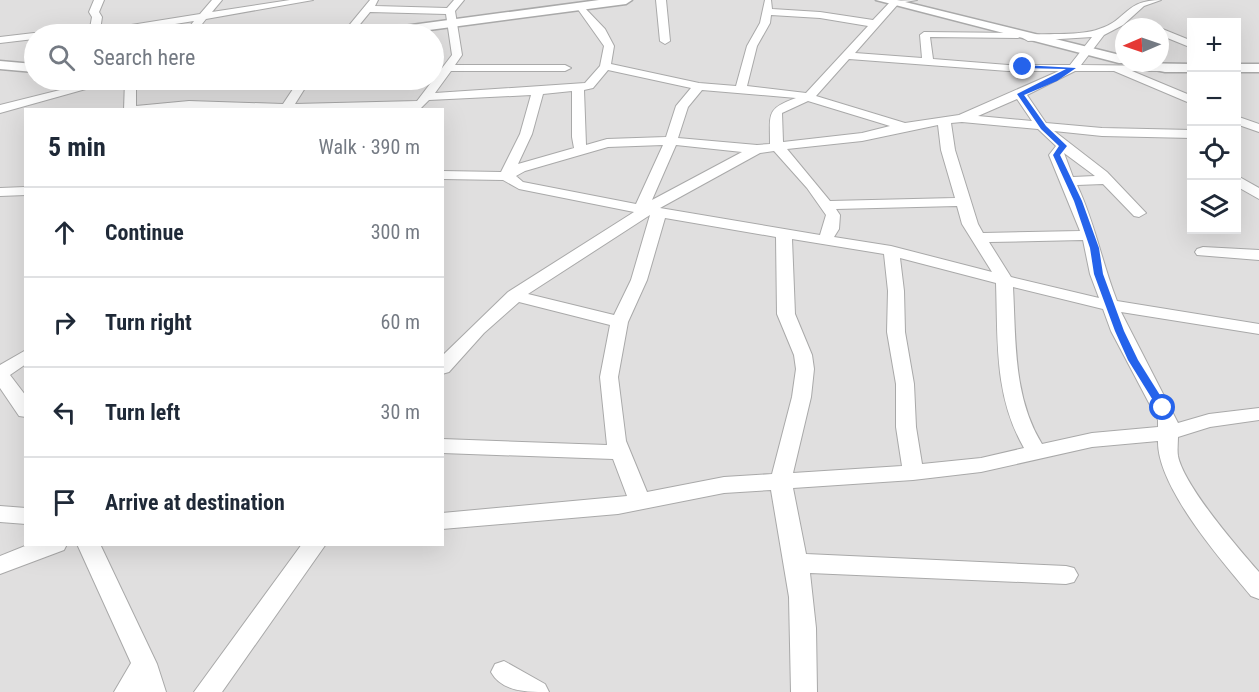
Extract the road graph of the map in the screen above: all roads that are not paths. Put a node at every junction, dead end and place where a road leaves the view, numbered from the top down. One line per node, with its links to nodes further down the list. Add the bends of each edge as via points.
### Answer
1 (99, 0): 18 (street, via 94,12)
2 (217, 0): 17 (street)
3 (308, 0): 17 (street)
4 (375, 0): 14 (street)
5 (459, 0): 15 (street)
6 (626, 0): 13 (street)
7 (662, 0): 30 (street)
8 (769, 0): 16 (street)
9 (912, 0): 11 (street)
10 (1156, 0): 12 (street)
11 (895, 2): 22 (street); 28 (street)
12 (1138, 2): 25 (street, via 1133,20)
13 (582, 8): 23 (street); 38 (street, via 609,45)
14 (366, 9): 15 (street); 21 (street)
15 (450, 11): 23 (street)
16 (765, 12): 22 (street); 56 (street, via 765,22 752,45)
17 (202, 16): 19 (street); 20 (street)
18 (96, 24)
19 (154, 24)
20 (196, 24)
21 (355, 24)
22 (876, 24): 33 (street)
23 (450, 26): 24 (street); 46 (street, via 457,55)
24 (444, 27)
25 (1100, 33): 28 (street); 32 (street)
26 (1169, 35): 31 (street)
27 (24, 37): 29 (street)
28 (1023, 37): 32 (street); 34 (street, via 928,34)
29 (0, 40)
30 (665, 40)
31 (1187, 43)
32 (1086, 53): 35 (street); 41 (street)
33 (850, 56): 34 (street); 58 (street)
34 (928, 60): 41 (street, via 1008,68)
35 (1115, 63)
36 (0, 64): 39 (street)
37 (1115, 65): 41 (street)
38 (605, 66): 49 (street); 50 (street, via 589,86)
39 (24, 67)
40 (565, 68): 47 (street)
41 (1073, 68): 57 (street)
42 (1169, 68): 45 (street)
43 (1241, 68): 44 (street)
44 (1259, 68)
45 (1187, 69)
46 (444, 70)
47 (444, 72)
48 (1135, 72): 59 (street)
49 (699, 86): 56 (street); 76 (street, via 682,106)
50 (578, 88): 55 (street); 80 (street)
51 (73, 90): 66 (street)
52 (131, 90): 61 (street)
53 (298, 90): 64 (street)
54 (430, 90): 60 (street)
55 (538, 91): 60 (street); 83 (street, via 526,134)
56 (740, 91): 58 (street)
57 (1020, 94): 67 (street); 71 (street)
58 (809, 97): 70 (street); 78 (street, via 776,113)
59 (1187, 99)
60 (422, 103): 65 (street)
61 (132, 108)
62 (155, 108): 63 (street)
63 (262, 108)
64 (288, 108)
65 (310, 108)
66 (0, 109)
67 (962, 118): 68 (street); 71 (street)
68 (944, 120): 70 (street); 90 (street)
69 (1241, 122): 72 (street)
70 (903, 127): 78 (street, via 862,137)
71 (1043, 128): 74 (street); 79 (street)
72 (1259, 130): 73 (street)
73 (1241, 132)
74 (1175, 134): 75 (street); 77 (street)
75 (1187, 134)
76 (670, 141): 80 (street, via 607,143); 81 (street); 92 (street)
77 (1187, 144)
78 (777, 146): 81 (street); 91 (street, via 812,185)
79 (1063, 146): 84 (street); 86 (street, via 1056,155)
80 (581, 149): 83 (street)
81 (757, 149): 92 (street)
82 (444, 175): 83 (street)
83 (506, 176): 92 (street, via 519,185)
84 (1107, 180): 86 (street); 93 (street)
85 (1237, 180): 89 (street)
86 (1067, 181): 95 (street)
87 (24, 190): 88 (street)
88 (0, 192)
89 (1259, 195)
90 (963, 202): 91 (street); 96 (street, via 970,224)
91 (824, 205): 97 (street, via 833,215)
92 (650, 210): 94 (street); 102 (street); 104 (street, via 639,280)
93 (1139, 213)
94 (784, 232): 97 (street); 116 (street, via 786,316 806,366 801,406)
95 (1089, 235): 96 (street); 103 (street)
96 (980, 238): 101 (street)
97 (824, 240): 98 (street)
98 (891, 250): 101 (street); 115 (street, via 896,332)
99 (1203, 252): 100 (street)
100 (1259, 255)
101 (1004, 278): 103 (street); 114 (street, via 1010,389 1022,427)
102 (514, 296): 104 (street); 107 (street)
103 (1111, 306): 105 (street); 111 (street, via 1133,360 1163,408)
104 (619, 322): 113 (street, via 609,377)
105 (1259, 329)
106 (24, 356): 108 (street)
107 (444, 366)
108 (0, 374): 109 (street)
109 (24, 408)
110 (1259, 414): 111 (street, via 1209,421)
111 (1169, 433): 114 (street, via 1092,440); 127 (street, via 1168,456 1184,492)
112 (444, 446): 113 (street)
113 (620, 452): 117 (street)
114 (1037, 452): 115 (street, via 981,465)
115 (913, 473): 116 (street)
116 (782, 480): 117 (street, via 724,485); 124 (street, via 790,542)
117 (640, 502): 120 (street)
118 (0, 514): 119 (street)
119 (24, 516)
120 (444, 521)
121 (51, 546): 125 (street)
122 (89, 546): 128 (street)
123 (314, 546): 132 (street)
124 (797, 563): 126 (street); 134 (street, via 804,625)
125 (0, 565)
126 (1066, 575)
127 (1259, 589)
128 (144, 664): 130 (street); 131 (street)
129 (504, 672): 133 (street)
130 (127, 692)
131 (153, 692)
132 (207, 692)
133 (536, 692)
134 (804, 692)

